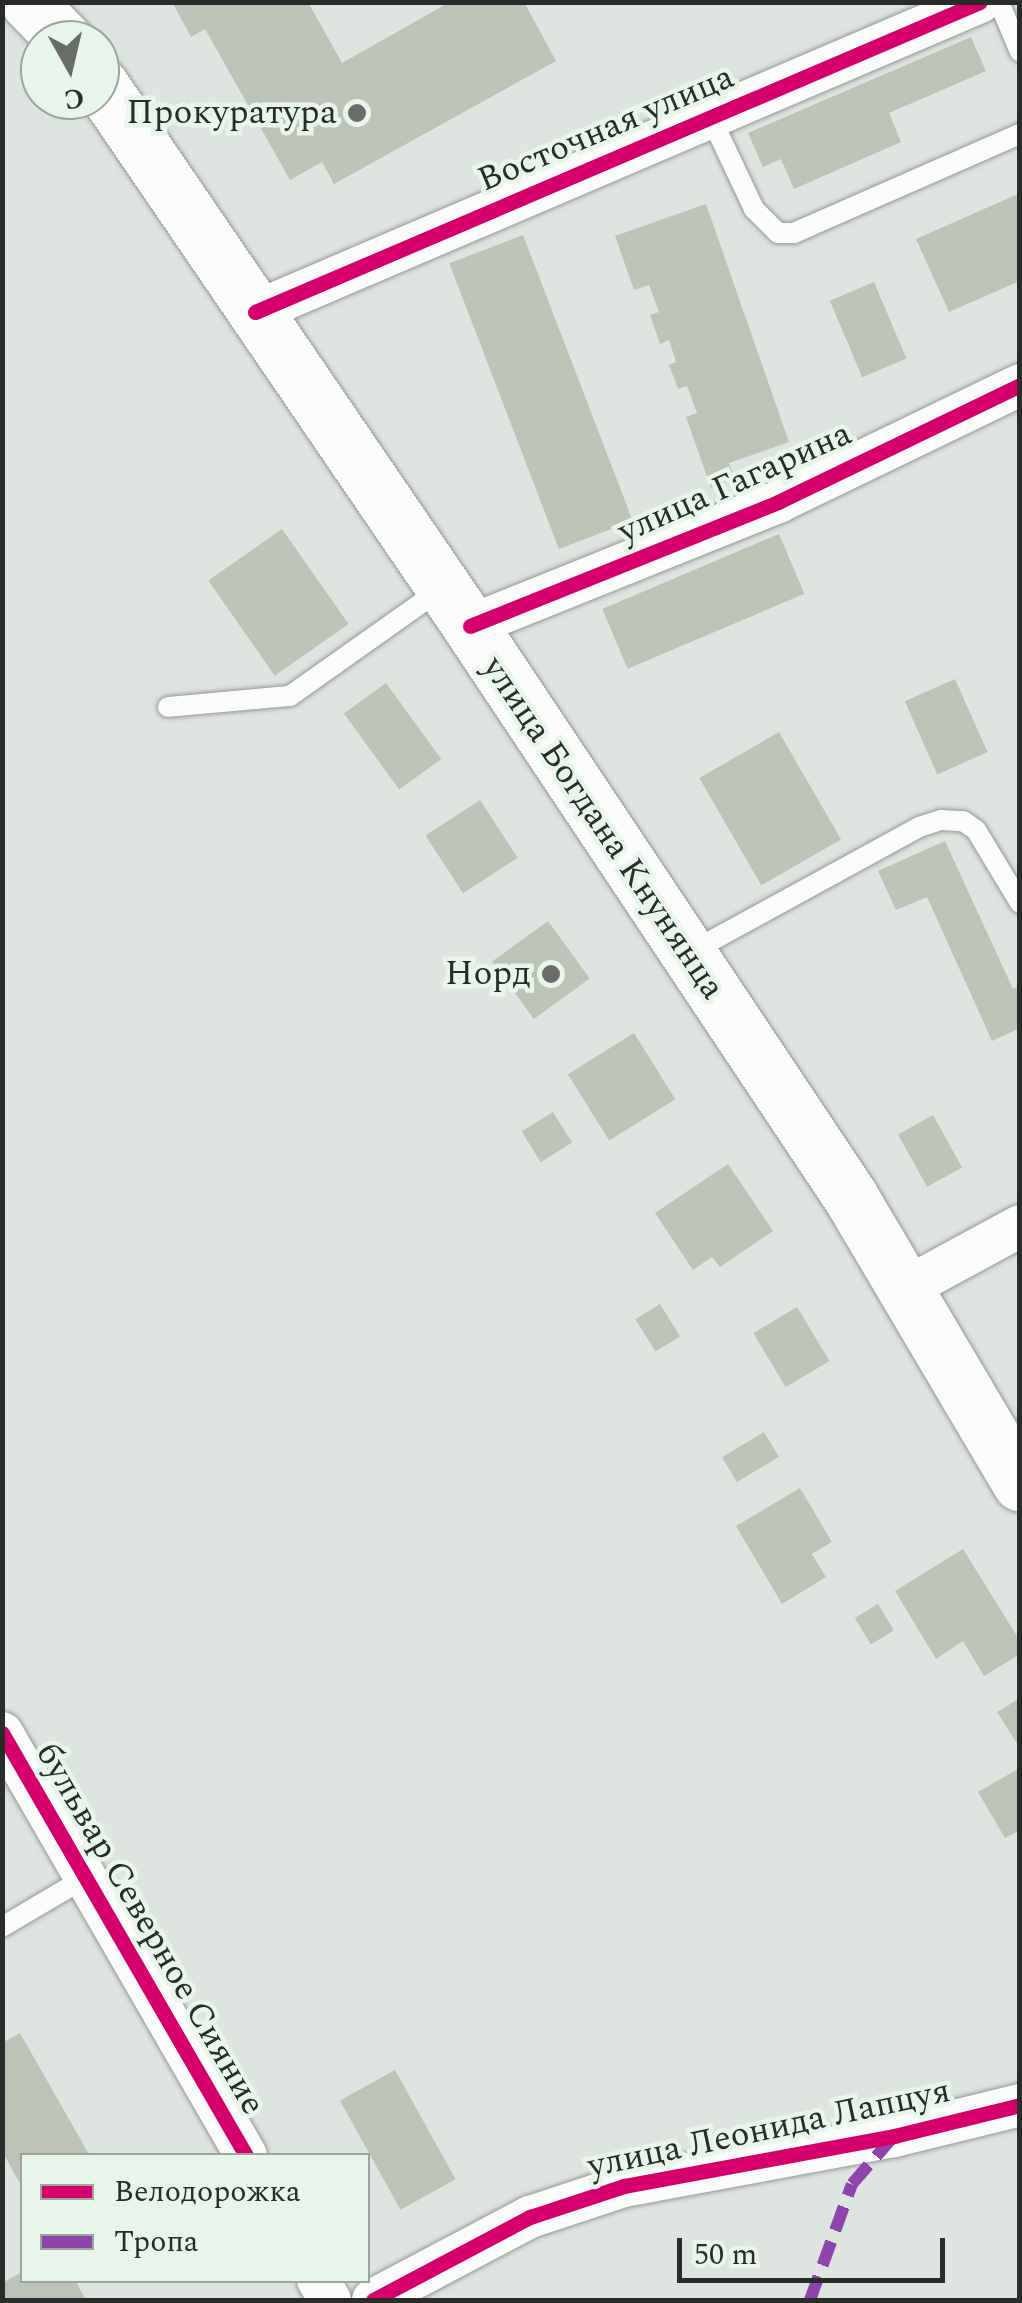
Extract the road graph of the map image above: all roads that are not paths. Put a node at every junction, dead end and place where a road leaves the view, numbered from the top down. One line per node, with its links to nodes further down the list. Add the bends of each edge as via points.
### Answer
1 (980, 2): 5 (street, Восточная улица)
2 (999, 2): 3 (lane)
3 (1020, 52)
4 (120, 113): 7 (main road, улица Богдана Кнунянца)
5 (710, 118): 6 (lane, via 754,210 778,233 794,234); 7 (street, Восточная улица)
6 (1020, 134)
7 (255, 312): 9 (main road, улица Богдана Кнунянца)
8 (1020, 385): 9 (street, улица Гагарина, via 764,508)
9 (456, 606): 10 (lane, via 290,696); 12 (main road, улица Богдана Кнунянца)
10 (168, 707)
11 (1020, 903): 12 (lane, via 976,830 941,820)
12 (687, 954): 14 (main road, улица Богдана Кнунянца)
13 (1020, 1226): 14 (street)
14 (906, 1288): 15 (main road, улица Богдана Кнунянца)
15 (1020, 1484)
16 (2, 1733): 17 (street, бульвар Северное Сияние)
17 (86, 1878): 18 (lane); 20 (street, бульвар Северное Сияние)
18 (2, 1927)
19 (1020, 2105): 21 (street, улица Леонида Лапцуя, via 894,2136 624,2186 530,2217)
20 (244, 2153)
21 (373, 2300)

